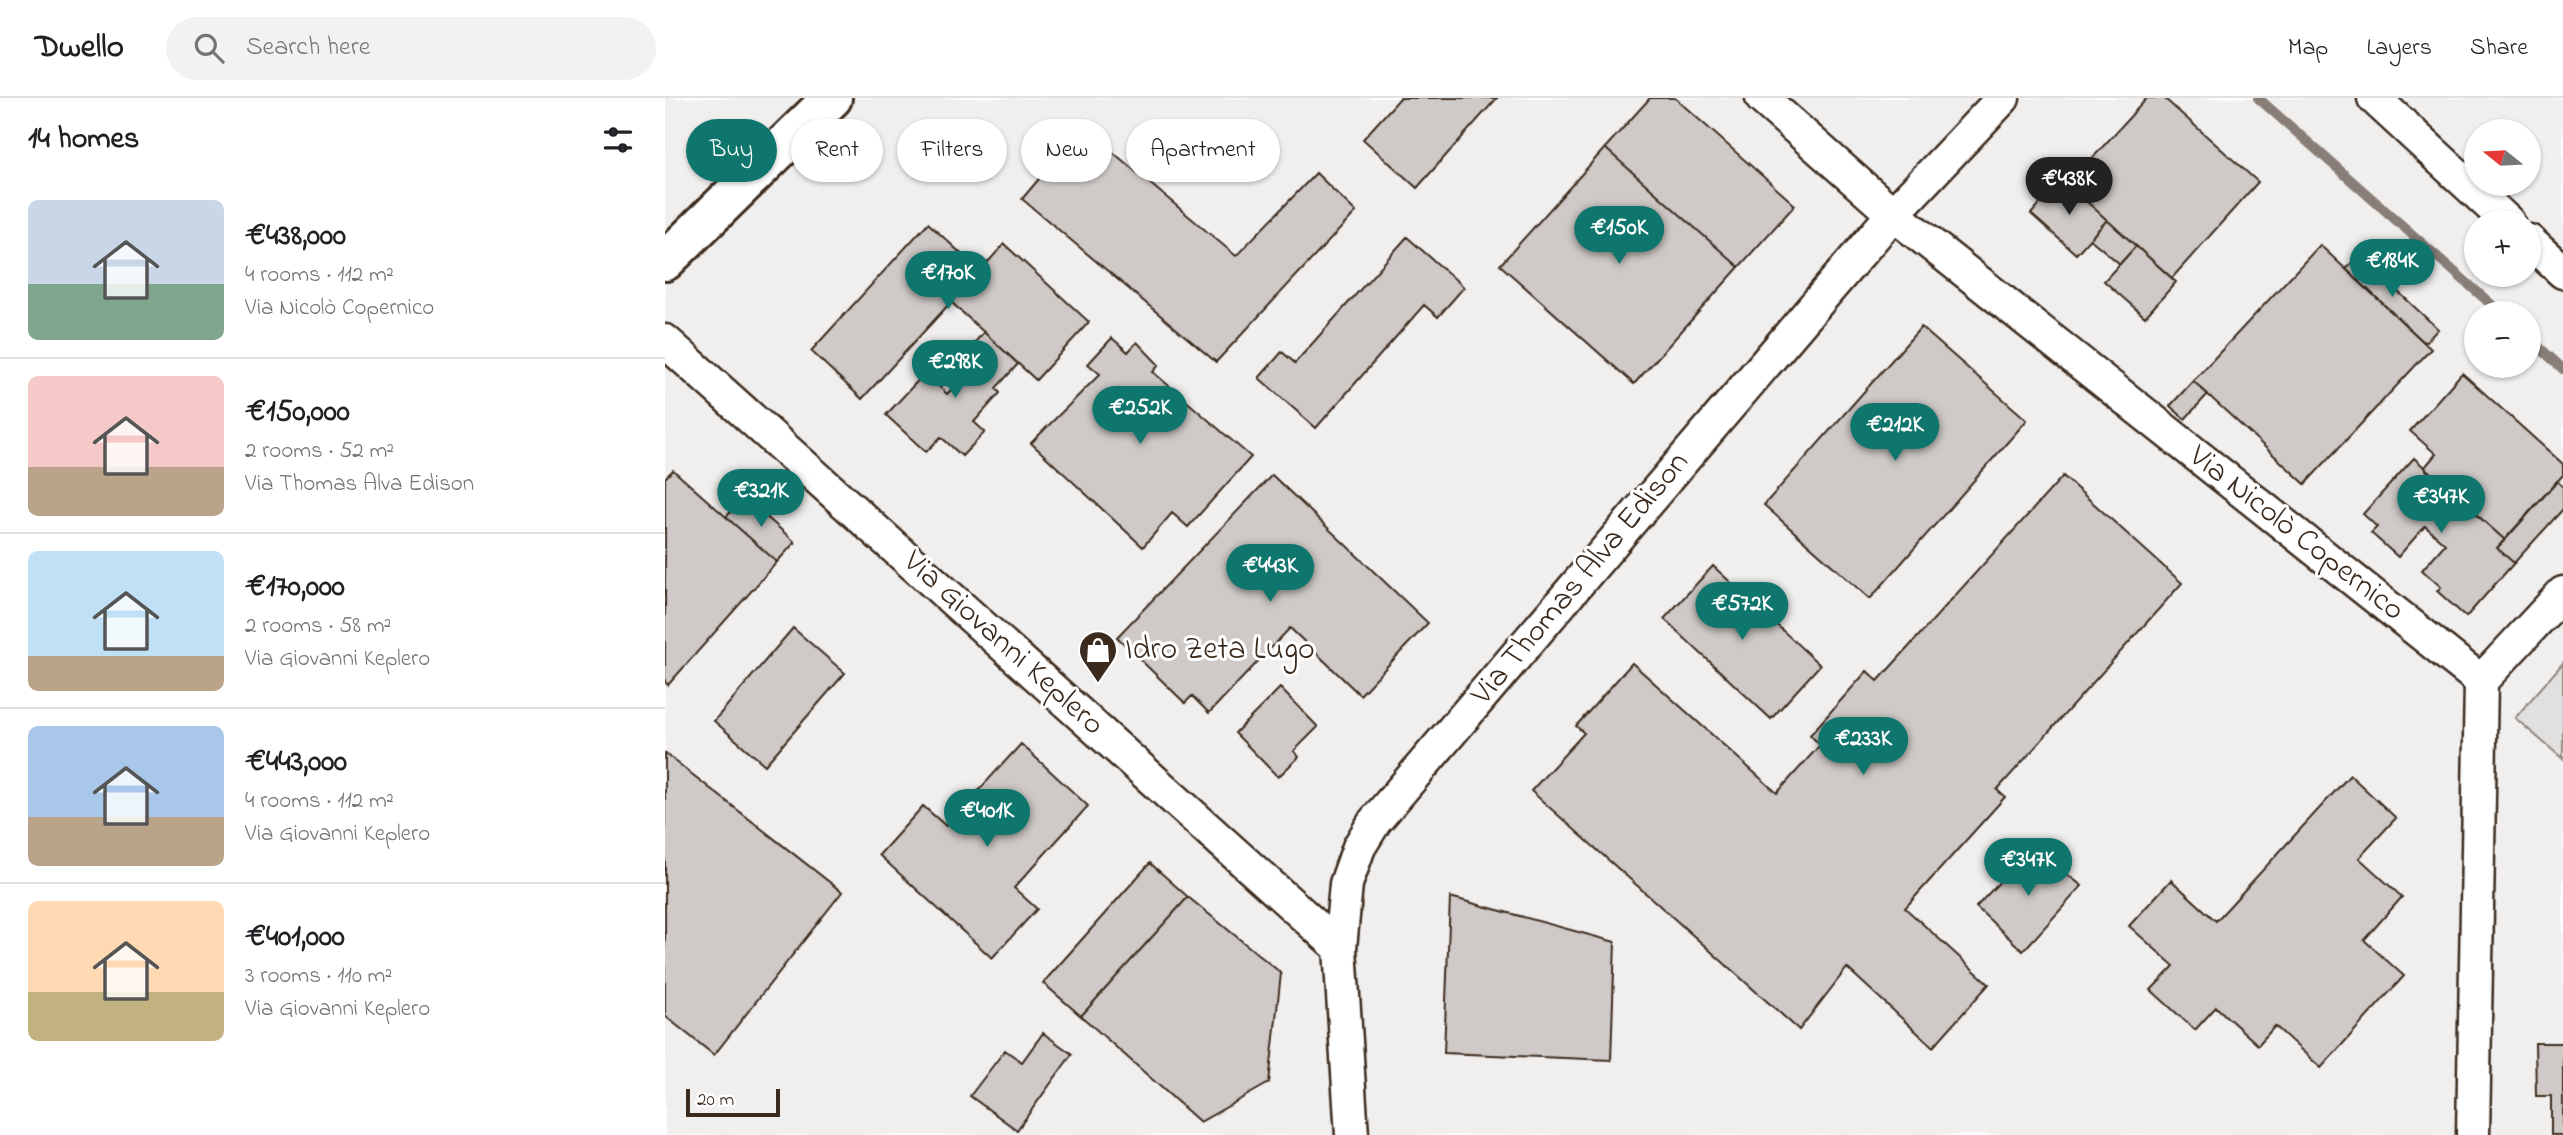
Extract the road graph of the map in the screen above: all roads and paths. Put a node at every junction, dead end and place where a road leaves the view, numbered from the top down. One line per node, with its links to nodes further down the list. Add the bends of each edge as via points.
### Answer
1 (832, 98): 8 (main road)
2 (1762, 98): 6 (street, Via Nicolò Copernico)
3 (2003, 98): 6 (street, Via Thomas Alva Edison)
4 (2374, 98): 5 (street)
5 (2495, 210)
6 (1893, 214): 12 (street, Via Nicolò Copernico); 13 (street, Via Thomas Alva Edison, via 1375,821 1359,847 1346,884)
7 (2541, 252): 9 (street)
8 (665, 261)
9 (2563, 272)
10 (665, 341): 13 (street, Via Giovanni Keplero)
11 (2563, 593): 12 (street)
12 (2481, 681): 15 (street)
13 (1340, 948): 14 (street, Via Thomas Alva Edison)
14 (1352, 1135)
15 (2473, 1135)

